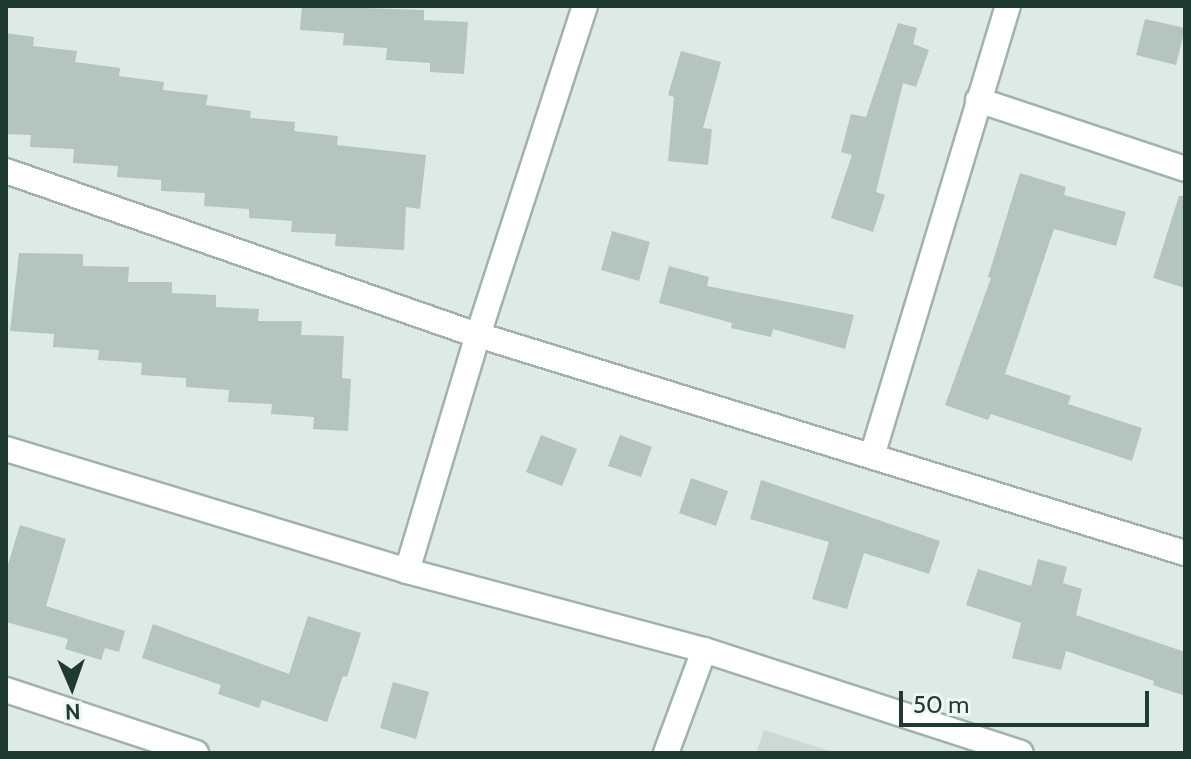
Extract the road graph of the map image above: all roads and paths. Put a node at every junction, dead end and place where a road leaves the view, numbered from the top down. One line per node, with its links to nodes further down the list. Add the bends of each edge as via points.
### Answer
1 (585, 6): 6 (street)
2 (1008, 6): 3 (street)
3 (978, 100): 4 (street); 8 (street)
4 (1185, 169)
5 (6, 171): 6 (street)
6 (478, 335): 8 (street); 10 (street)
7 (6, 449): 10 (street)
8 (872, 456): 9 (street)
9 (1185, 553)
10 (407, 571): 11 (street)
11 (704, 650): 14 (street); 15 (street)
12 (6, 690): 13 (street)
13 (196, 753)
14 (666, 753)
15 (1021, 753)

